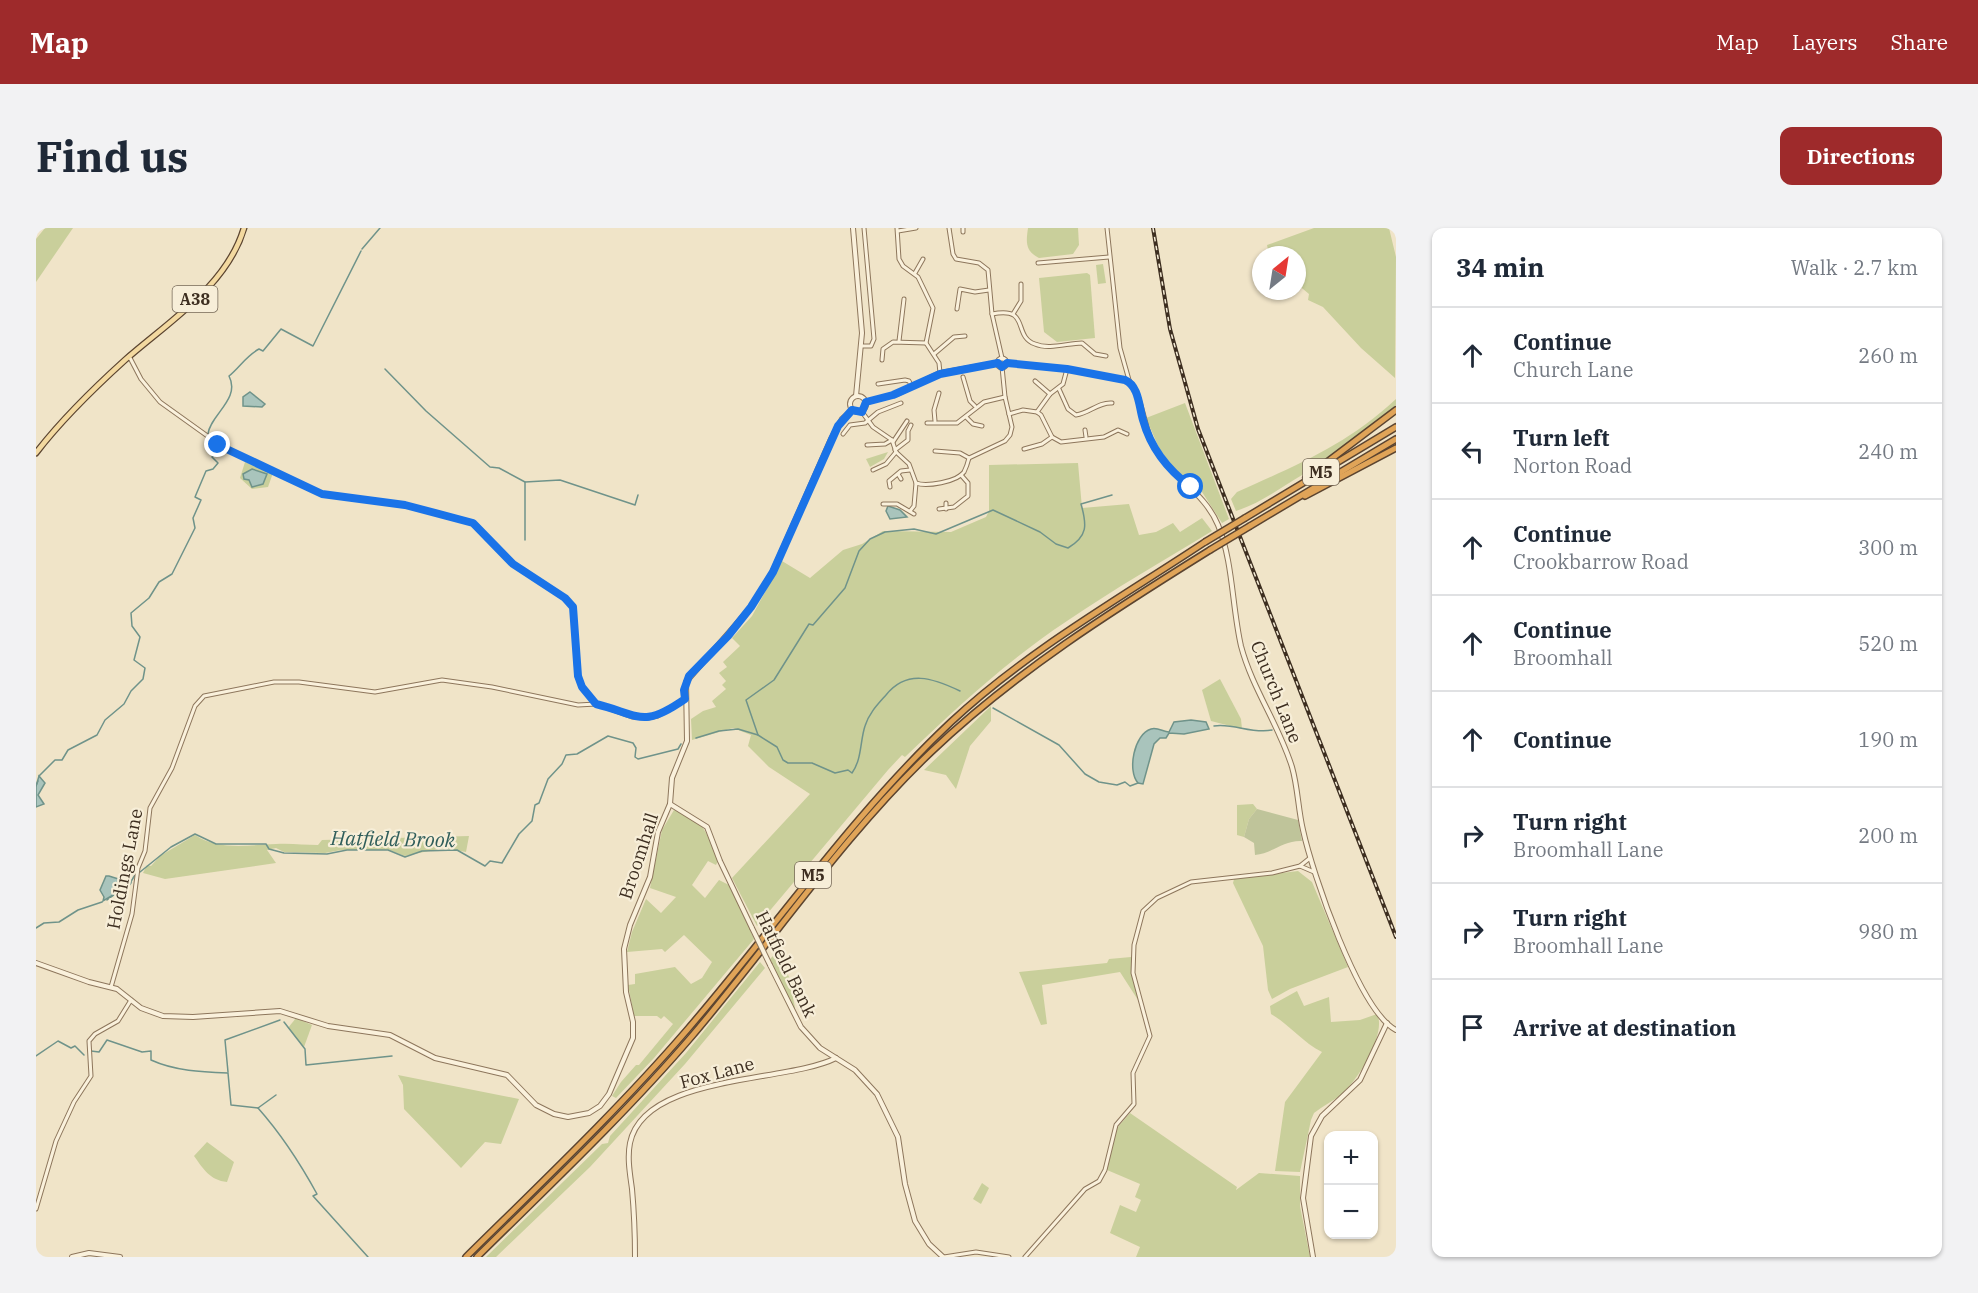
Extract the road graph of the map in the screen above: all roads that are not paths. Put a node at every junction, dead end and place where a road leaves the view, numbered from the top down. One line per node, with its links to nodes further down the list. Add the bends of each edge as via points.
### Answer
1 (244, 228): 28 (main road, A38, via 218,277)
2 (854, 228): 25 (street)
3 (864, 228): 25 (street, via 874,339 871,346)
4 (916, 228): 7 (street)
5 (949, 228): 9 (street)
6 (1107, 228): 8 (street)
7 (898, 230): 13 (street, via 899,259)
8 (1110, 257): 11 (street); 37 (street, via 1120,348)
9 (956, 259): 10 (street); 15 (street, via 983,265 990,276)
10 (952, 263)
11 (1038, 263)
12 (927, 264): 13 (street, via 922,260)
13 (915, 273): 24 (street, via 933,308)
14 (1021, 284): 16 (street)
15 (989, 290): 19 (street, via 960,289); 20 (street)
16 (1021, 290): 17 (street); 21 (street, via 1021,301)
17 (1026, 291)
18 (904, 299): 23 (street)
19 (957, 309)
20 (992, 314): 21 (street); 29 (street)
21 (1013, 314): 27 (street, via 1032,343 1082,343 1095,354)
22 (965, 336): 26 (street, via 959,333)
23 (898, 341): 24 (street); 30 (street, via 887,344)
24 (926, 344): 26 (street)
25 (862, 346): 46 (street)
26 (934, 354): 35 (street)
27 (1106, 356)
28 (129, 357): 85 (main road, A38, via 66,417); 101 (street, via 160,402 227,450 322,494 405,505 468,520 477,526 513,564 573,607 578,676)
29 (1002, 358): 31 (street); 32 (street)
30 (882, 360)
31 (998, 363): 33 (street); 35 (street)
32 (1007, 363): 33 (street); 34 (street)
33 (1002, 367): 47 (street)
34 (1067, 369): 37 (street); 43 (street)
35 (940, 374): 41 (street)
36 (963, 377): 38 (street)
37 (1129, 381): 103 (street, Church Lane, via 1149,436 1162,459 1198,494 1219,526 1244,657 1292,766)
38 (964, 382): 40 (street); 53 (street)
39 (878, 384): 41 (street, via 905,380)
40 (960, 384)
41 (912, 387): 49 (street)
42 (1036, 388): 44 (street, via 1037,382)
43 (1059, 389): 44 (street); 50 (street, via 1068,409 1076,416)
44 (1050, 393): 57 (street)
45 (936, 395): 61 (street)
46 (856, 396): 49 (street); 54 (street, via 850,400)
47 (1005, 397): 53 (street); 58 (street)
48 (1104, 397): 50 (street)
49 (866, 402): 56 (street)
50 (1104, 402): 52 (street)
51 (901, 403): 62 (street, via 878,412)
52 (1112, 403)
53 (975, 406): 59 (street)
54 (852, 410): 56 (street); 100 (street, Broomhall, via 831,439 782,555 751,607 689,676)
55 (1396, 410): 94 (highway, M5)
56 (862, 412): 62 (street)
57 (1037, 412): 58 (street); 74 (street)
58 (1009, 414): 86 (street, via 1012,428 1005,441)
59 (966, 417): 61 (street, via 957,423); 64 (street)
60 (907, 421): 77 (street)
61 (935, 421): 63 (street)
62 (869, 422): 72 (street, via 850,425); 77 (street)
63 (927, 423)
64 (973, 424): 67 (street); 69 (street)
65 (911, 425): 83 (street, via 908,440)
66 (1122, 425): 71 (street)
67 (982, 426)
68 (1396, 427): 94 (highway, M5)
69 (973, 429)
70 (1085, 430): 75 (street)
71 (1121, 430): 73 (street); 75 (street, via 1104,437)
72 (843, 434)
73 (1127, 434)
74 (1052, 437): 75 (street, via 1066,442); 80 (street)
75 (1086, 437)
76 (1396, 439): 99 (highway, M5)
77 (892, 441): 79 (street); 83 (street)
78 (1028, 441): 80 (street)
79 (867, 445)
80 (1030, 446): 81 (street)
81 (1024, 448)
82 (1396, 448): 99 (highway, M5)
83 (896, 451): 87 (street, via 886,464); 88 (street)
84 (935, 451): 86 (street, via 960,453)
85 (36, 453)
86 (969, 458): 90 (street)
87 (873, 470)
88 (910, 470): 89 (street); 92 (street)
89 (898, 474): 91 (street); 93 (street, via 889,480)
90 (961, 475): 92 (street); 98 (street, via 968,483 968,496)
91 (901, 479)
92 (916, 483): 96 (street, via 912,513 897,504)
93 (890, 487)
94 (1290, 490): 115 (highway, M5, bridge, via 1035,654 945,728 896,777 688,1029 625,1099)
95 (945, 503): 98 (street)
96 (883, 504)
97 (939, 509): 98 (street)
98 (946, 509)
99 (1272, 511): 116 (highway, M5, bridge, via 1131,598 1025,671 929,754 861,829 693,1035 639,1095)
100 (685, 699): 101 (street, via 648,718 632,717); 102 (street, Broomhall, via 687,741 672,778)
101 (596, 704): 107 (street, Holdings Lane, via 578,705 442,680 368,692 274,682 204,696 195,706 172,768 152,802 146,851 138,868 132,914)
102 (670, 804): 108 (street, Broomhall, via 658,831 648,883 626,938 625,972 634,1031 611,1089 592,1111 568,1117 537,1105 507,1075 435,1058 390,1035 328,1026 280,1011 171,1017 148,1012); 111 (street, Hatfield Bank, bridge, via 707,827 801,1027)
103 (1310, 858): 104 (street); 105 (street, Church Lane)
104 (1300, 866): 105 (street); 120 (street, via 1191,882 1157,898 1143,911 1134,945 1133,973 1150,1036 1133,1073 1134,1104 1116,1125 1099,1181 1085,1189)
105 (1314, 872): 109 (street, Church Lane, via 1349,962)
106 (36, 963): 107 (street, Broomhall)
107 (111, 987): 108 (street, Broomhall)
108 (131, 1000): 112 (street, via 118,1022 89,1041 91,1076 56,1141)
109 (1387, 1023): 110 (street); 121 (street, via 1360,1080 1322,1116 1311,1136 1303,1198)
110 (1396, 1029)
111 (837, 1058): 117 (street, Fox Lane, via 693,1091 644,1118 635,1128 629,1148); 118 (street, Hatfield Bank, via 866,1079 892,1119 915,1221 929,1244)
112 (36, 1209)
113 (72, 1257): 114 (street, via 89,1253)
114 (120, 1257)
115 (465, 1257)
116 (477, 1257)
117 (635, 1257)
118 (943, 1257): 119 (street, via 976,1252)
119 (1009, 1257)
120 (1025, 1257)
121 (1313, 1257)

